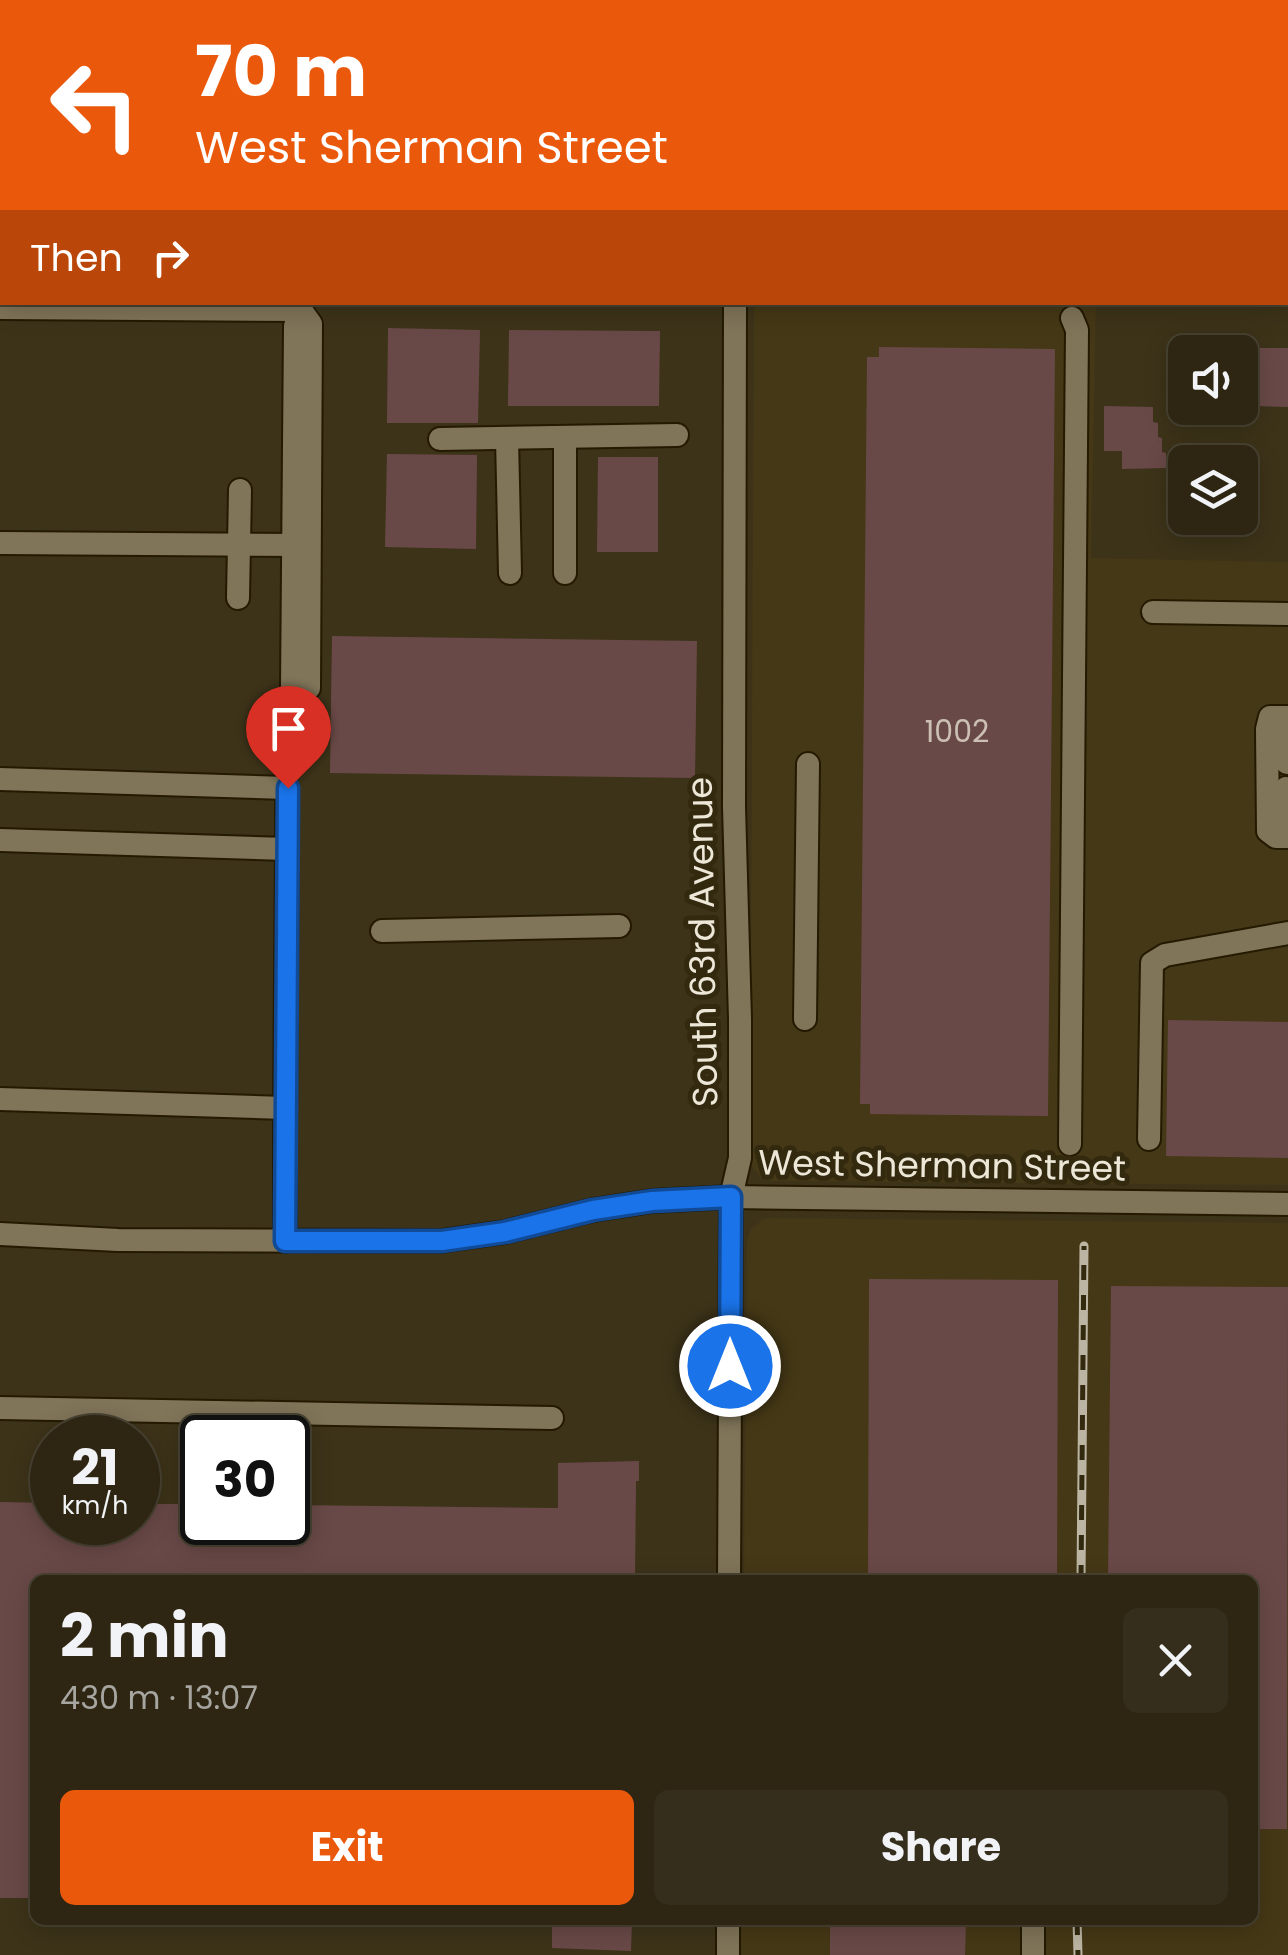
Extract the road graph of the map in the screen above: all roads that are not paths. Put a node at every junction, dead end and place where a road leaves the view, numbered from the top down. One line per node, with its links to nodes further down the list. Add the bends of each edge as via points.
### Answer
1 (735, 305): 34 (street, South 63rd Avenue, via 740,1158)
2 (29, 306): 3 (street); 12 (street, via 301,310 311,324)
3 (0, 308)
4 (1072, 318): 33 (street, via 1077,330)
5 (678, 435): 6 (street)
6 (565, 437): 8 (street); 14 (street)
7 (440, 438): 8 (street)
8 (508, 438): 13 (street)
9 (240, 490): 11 (street)
10 (0, 543): 11 (street)
11 (239, 545): 12 (street); 15 (street)
12 (302, 545): 12 (street, via 292,688 301,696 309,688)
13 (510, 573)
14 (565, 574)
15 (238, 598)
16 (1153, 612): 17 (street)
17 (1288, 614)
18 (1287, 717): 19 (street); 23 (street, via 1270,717 1267,746 1268,830)
19 (1287, 763)
20 (808, 764): 29 (street)
21 (0, 779): 25 (street, via 288,788)
22 (1286, 788): 23 (street)
23 (1288, 837)
24 (0, 840): 25 (street)
25 (288, 849): 31 (street)
26 (619, 926): 27 (street)
27 (382, 932)
28 (1288, 933): 32 (street, via 1152,962)
29 (805, 1019)
30 (0, 1099): 31 (street)
31 (285, 1108): 37 (street)
32 (1149, 1139)
33 (1070, 1144)
34 (731, 1197): 35 (street, West Sherman Street); 37 (street, West Sherman Street, via 652,1201 442,1241); 40 (street, South 63rd Avenue)
35 (1288, 1204)
36 (0, 1234): 37 (street, West Sherman Street)
37 (285, 1241)
38 (0, 1408): 39 (street)
39 (552, 1418)
40 (729, 1575)
41 (728, 1925): 43 (street)
42 (1032, 1925): 44 (street)
43 (728, 1955)
44 (1033, 1955)

